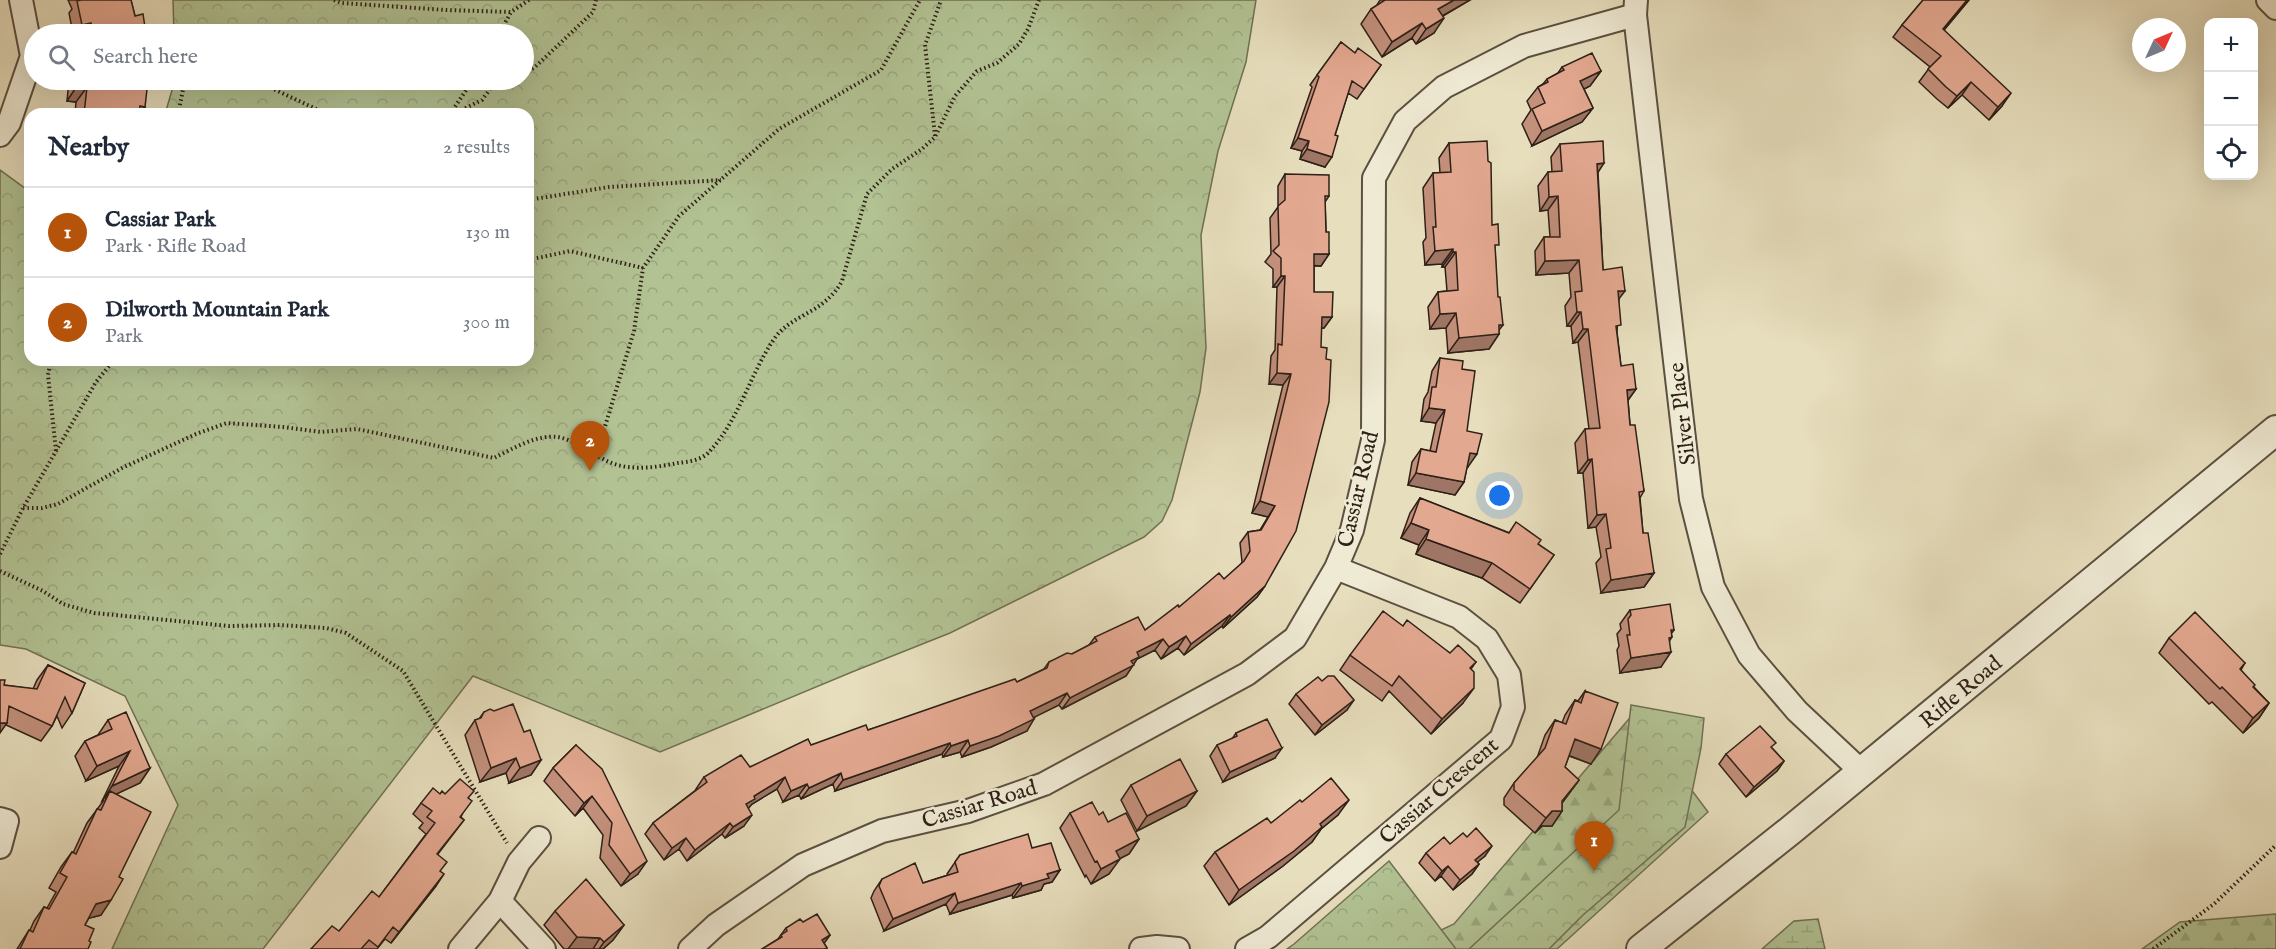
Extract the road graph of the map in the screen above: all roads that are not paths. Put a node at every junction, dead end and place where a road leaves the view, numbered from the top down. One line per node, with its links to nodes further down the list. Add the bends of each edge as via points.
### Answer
1 (21, 0): 5 (street)
2 (2268, 0): 4 (street)
3 (1636, 8): 9 (street, Cassiar Road, via 1524,46 1444,87 1405,121 1374,178 1373,440 1352,530); 10 (street, Silver Place, via 1691,499 1713,587 1749,654 1797,711)
4 (2276, 8)
5 (26, 24)
6 (24, 79): 7 (street, via 9,123)
7 (0, 135)
8 (2276, 430): 10 (street, Rifle Road)
9 (1336, 568): 17 (street, Cassiar Road, via 1295,638 1247,674 1044,784 968,811 882,831 803,865 716,925); 20 (street, Cassiar Crescent, via 1459,617 1487,639 1509,675 1513,707 1501,739 1268,938)
10 (1862, 772): 21 (street, Rifle Road)
11 (0, 819): 13 (street, via 7,821)
12 (539, 838): 14 (street, via 519,862)
13 (0, 847)
14 (500, 901): 15 (street); 16 (street)
15 (460, 949)
16 (544, 949)
17 (690, 949)
18 (1141, 949): 19 (street)
19 (1178, 949)
20 (1247, 949)
21 (1641, 949)

